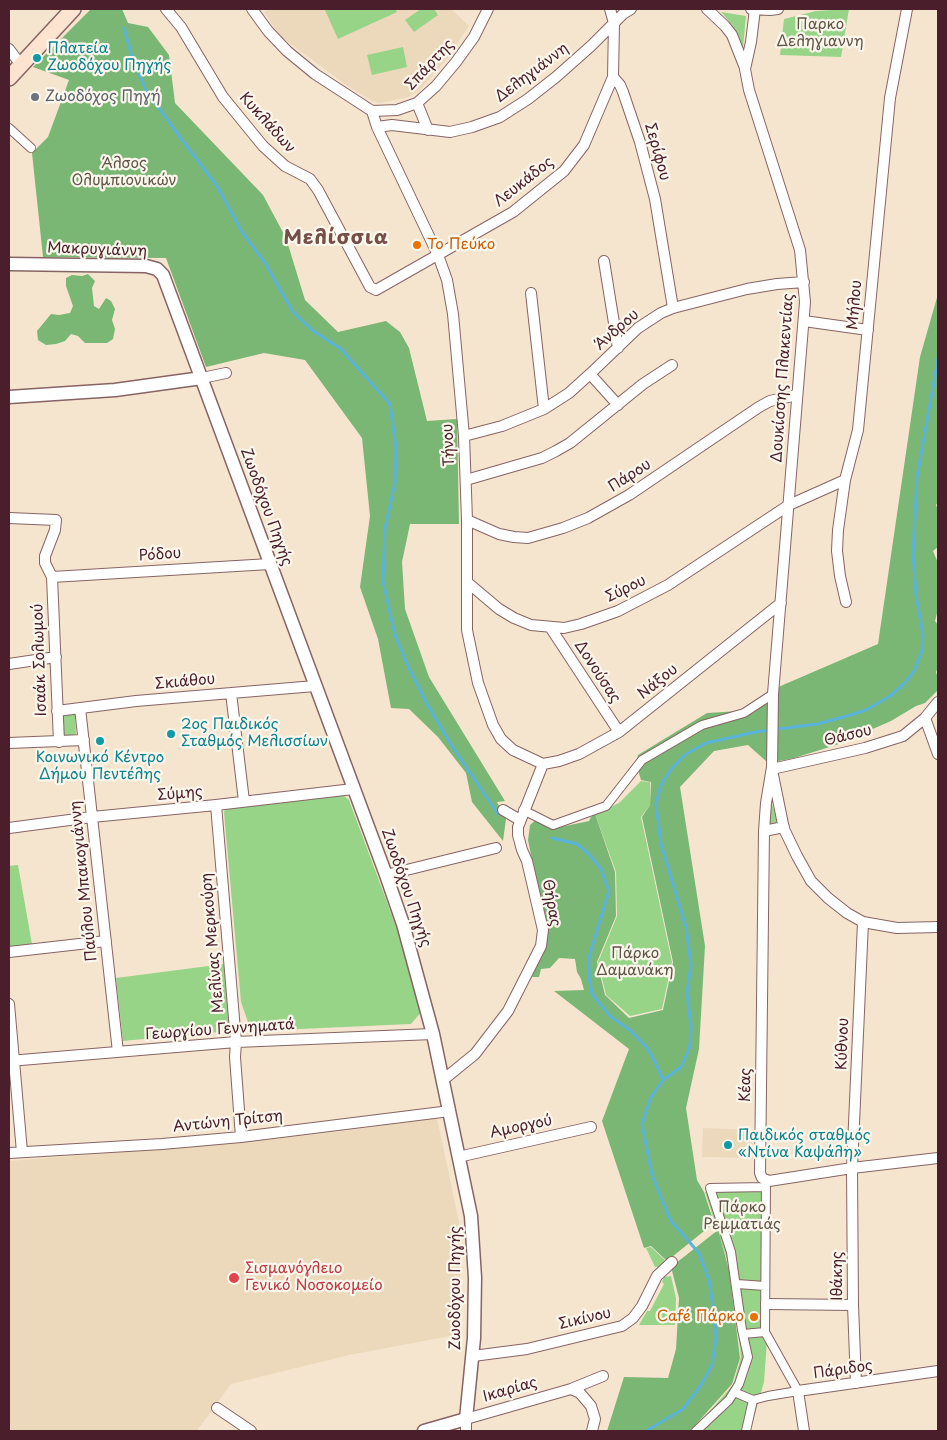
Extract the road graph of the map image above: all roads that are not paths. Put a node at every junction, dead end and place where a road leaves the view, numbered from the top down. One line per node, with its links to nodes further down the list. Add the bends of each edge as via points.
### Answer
1 (59, 9): 14 (main road)
2 (72, 9): 14 (main road)
3 (166, 9): 24 (street, Κυκλάδων, via 181,27 224,97 263,146 284,166 310,179 370,287 376,290)
4 (252, 9): 19 (street, via 268,31 315,74)
5 (488, 9): 18 (street, Σπάρτης, via 456,62)
6 (610, 9): 13 (street)
7 (631, 9): 13 (street, Δεληγιάννη)
8 (707, 9): 15 (street, via 732,35)
9 (751, 9): 10 (street)
10 (755, 9): 11 (street); 15 (street, Δουκίσσης Πλακεντίας)
11 (778, 9)
12 (907, 9): 31 (street, Μήλου, via 890,98)
13 (614, 23): 17 (street); 22 (street, Δεληγιάννη, via 556,78 508,112 450,132)
14 (13, 58): 16 (main road)
15 (745, 69): 27 (street, Δουκίσσης Πλακεντίας, via 800,250)
16 (9, 78)
17 (613, 78): 24 (street, Λευκάδος, via 584,145 564,171 513,212); 29 (street, Σερίφου, via 624,92 655,199)
18 (417, 103): 19 (street, Σπάρτης, via 397,110); 22 (street)
19 (372, 111): 20 (street, Τήνου)
20 (377, 127): 22 (street, Δεληγιάννη, via 392,125); 24 (street, Τήνου)
21 (9, 128): 23 (street)
22 (428, 130)
23 (31, 148)
24 (438, 255): 41 (street, Τήνου, via 447,280 453,314)
25 (604, 261): 32 (street)
26 (9, 264): 36 (street, Μακρυγιάννη, via 146,266 157,269 163,275)
27 (804, 282): 29 (street, Άνδρου, via 747,289); 30 (street, Δουκίσσης Πλακεντίας)
28 (532, 293): 40 (street)
29 (673, 308): 32 (street, Άνδρου, via 638,328)
30 (804, 321): 31 (street); 37 (street, Δουκίσσης Πλακεντίας)
31 (868, 330): 43 (street, Μήλου, via 858,430)
32 (618, 348): 35 (street, Άνδρου)
33 (672, 365): 39 (street)
34 (226, 373): 36 (street)
35 (590, 374): 39 (street); 40 (street, Άνδρου)
36 (202, 378): 38 (street, via 115,390); 47 (street, Ζωοδόχου Πηγής)
37 (797, 394): 44 (street, Δουκίσσης Πλακεντίας); 46 (street, Πάρου, via 759,407 629,495 563,528 528,538 514,537)
38 (9, 397)
39 (618, 405): 42 (street, via 570,443 542,458)
40 (544, 409): 41 (street, Άνδρου, via 502,426)
41 (464, 436): 42 (street, Τήνου)
42 (466, 480): 46 (street, Τήνου)
43 (845, 480): 44 (street, Σύρου); 50 (street, Μήλου, via 837,551)
44 (789, 505): 51 (street, Δουκίσσης Πλακεντίας); 52 (street, Σύρου, via 668,585 618,611 581,624)
45 (9, 518): 48 (street, Ισαάκ Σολωμού, via 56,520 56,530 44,556)
46 (467, 520): 49 (street, Τήνου)
47 (270, 564): 48 (street, Ρόδου); 55 (street, Ζωοδόχου Πηγής)
48 (52, 577): 53 (street, Ισαάκ Σολωμού)
49 (467, 582): 52 (street, Σύρου, via 514,618); 67 (street, Τήνου, via 467,630 478,683 493,725 513,750)
50 (846, 602)
51 (781, 603): 57 (street, Δουκίσσης Πλακεντίας); 62 (street, Νάξου)
52 (550, 627): 62 (street, Δονούσας)
53 (56, 657): 54 (street); 60 (street, Ισαάκ Σολωμού)
54 (9, 664)
55 (315, 686): 56 (street, Σκιάθου); 69 (street, Ζωοδόχου Πηγής)
56 (231, 693): 59 (street, Σκιάθου); 70 (street)
57 (773, 696): 68 (street, Δουκίσσης Πλακεντίας); 73 (street, via 744,713 702,725 642,760 606,806 553,825)
58 (938, 702): 61 (street, Θάσου)
59 (80, 708): 60 (street, Σκιάθου); 63 (street, Παύλου Μπακογιάννη)
60 (57, 710): 64 (street, Ισαάκ Σολωμού)
61 (926, 718): 66 (street); 68 (street, Θάσου, via 903,736 890,741)
62 (619, 732): 67 (street, Νάξου, via 578,754)
63 (84, 740): 64 (street); 74 (street, Παύλου Μπακογιάννη)
64 (59, 742): 65 (street)
65 (9, 743)
66 (938, 754)
67 (543, 764): 73 (street, Θήρας)
68 (772, 768): 76 (street); 78 (street, Κέας)
69 (353, 789): 70 (street, Σύμης); 80 (street, Ζωοδόχου Πηγής)
70 (244, 801): 71 (street, Σύμης)
71 (216, 805): 74 (street, Σύμης); 87 (street, Μελίνας Μερκούρη)
72 (503, 810): 75 (street)
73 (523, 810): 75 (street, Θήρας)
74 (92, 817): 77 (street, Σύμης); 83 (street, Παύλου Μπακογιάννη)
75 (520, 820): 90 (street, Θήρας, via 518,835 528,861 543,930 541,946 508,1011 475,1054)
76 (784, 827): 78 (street); 81 (street, via 796,856 812,881 828,898)
77 (9, 828)
78 (764, 831): 99 (street, Κέας, via 760,1173)
79 (496, 848): 80 (street)
80 (386, 875): 86 (street, Ζωοδόχου Πηγής)
81 (863, 922): 82 (street, via 896,928); 98 (street, Κύθνου)
82 (938, 927)
83 (106, 941): 84 (street); 88 (street, Παύλου Μπακογιάννη)
84 (9, 952)
85 (9, 1004): 89 (street)
86 (433, 1034): 87 (street, Γεωργίου Γεννηματά); 90 (street, Ζωοδόχου Πηγής)
87 (236, 1042): 88 (street, Γεωργίου Γεννηματά); 93 (street, Μελίνας Μερκούρη)
88 (118, 1052): 89 (street, Γεωργίου Γεννηματά)
89 (11, 1061): 94 (street)
90 (443, 1080): 91 (street, Ζωοδόχου Πηγής)
91 (450, 1112): 93 (street, Αντώνη Τρίτση); 96 (street, Ζωοδόχου Πηγής)
92 (591, 1127): 96 (street, Αμοργού)
93 (240, 1137): 94 (street, Αντώνη Τρίτση)
94 (22, 1152): 95 (street, Αντώνη Τρίτση)
95 (9, 1153)
96 (458, 1157): 107 (street, Ζωοδόχου Πηγής, via 471,1216 475,1278)
97 (938, 1158): 98 (street)
98 (852, 1168): 99 (street); 104 (street, Ιθάκης)
99 (766, 1184): 101 (street, via 710,1188 731,1252); 102 (street, Κέας)
100 (672, 1262): 107 (street, Σικίνου, via 656,1276 642,1306 622,1326 527,1348)
101 (737, 1284): 102 (street); 106 (street)
102 (766, 1286): 103 (street, Κέας)
103 (766, 1304): 104 (street); 105 (street, Κέας)
104 (853, 1305): 110 (street, Ιθάκης)
105 (765, 1332): 106 (street); 112 (street)
106 (743, 1334): 113 (street, via 748,1357)
107 (473, 1356): 116 (street, Ζωοδόχου Πηγής)
108 (938, 1371): 110 (street, Πάριδος)
109 (603, 1376): 111 (street, Ικαρίας)
110 (856, 1383): 112 (street, Πάριδος)
111 (571, 1389): 116 (street, Ικαρίας); 119 (street, via 580,1393 591,1406 595,1419)
112 (793, 1389): 114 (street, Πάριδος); 122 (street)
113 (734, 1392): 114 (street); 120 (street)
114 (753, 1400): 121 (street)
115 (217, 1408): 117 (street)
116 (466, 1425): 118 (street, Ικαρίας)
117 (251, 1431)
118 (424, 1431)
119 (592, 1431)
120 (696, 1431)
121 (746, 1431)
122 (804, 1431)

